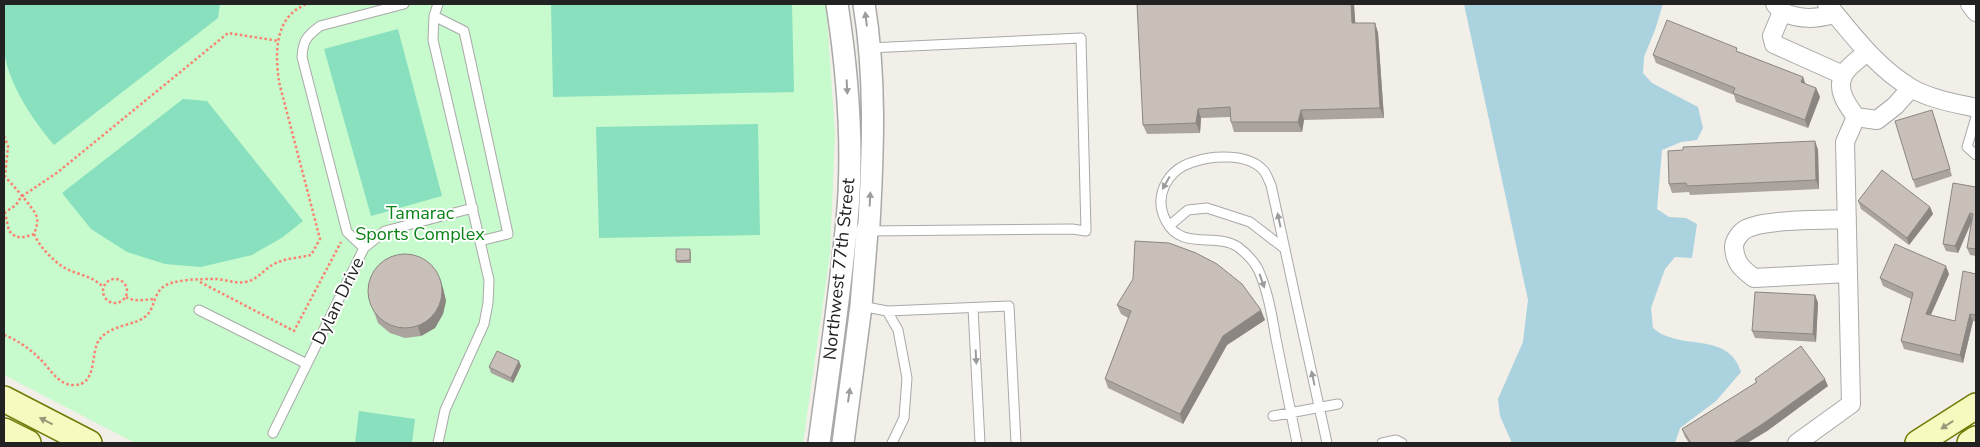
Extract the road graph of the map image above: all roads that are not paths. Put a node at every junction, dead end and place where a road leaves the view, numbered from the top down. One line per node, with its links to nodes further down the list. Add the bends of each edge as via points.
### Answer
1 (404, 4): 21 (lane, via 320,26 303,44 302,57 347,232)
2 (438, 4): 7 (lane)
3 (837, 4): 19 (street, Northwest 77th Street, one-way to 19, via 847,80 847,222)
4 (864, 4): 8 (street, Northwest 77th Street, one-way to 4)
5 (1778, 8): 6 (street, via 1804,18 1816,18); 10 (street, via 1772,36 1774,44)
6 (1831, 9): 9 (street)
7 (434, 16): 16 (lane, via 433,40); 20 (lane, via 464,31 508,234)
8 (869, 48): 19 (street, Northwest 77th Street, one-way to 8, via 869,224 873,146); 19 (lane, via 1081,38 1086,231)
9 (1866, 52): 10 (street); 11 (street)
10 (1843, 75): 14 (street, via 1841,91)
11 (1911, 88): 12 (street); 14 (street, via 1877,120)
12 (1976, 108)
13 (1976, 117): 15 (lane, via 1967,146)
14 (1856, 118): 17 (street, via 1846,142)
15 (1976, 155)
16 (472, 208): 20 (lane); 21 (lane, Dylan Drive, via 385,231)
17 (1847, 219): 23 (street); 23 (street, via 1759,224 1744,230 1734,242 1734,256 1739,268 1754,278)
18 (1169, 226): 22 (lane, via 1188,210 1207,208 1250,222); 22 (lane, one-way to 18, via 1271,185 1264,171 1238,158 1204,158 1184,164 1171,175 1161,190 1161,207); 33 (lane, one-way to 33, via 1189,239 1236,246 1257,268 1270,308)
19 (856, 231): 24 (street, Northwest 77th Street); 41 (street, Northwest 77th Street, via 838,302)
20 (480, 241): 40 (lane, via 489,280 484,324 445,410)
21 (364, 248): 28 (lane, Dylan Drive)
22 (1285, 249): 32 (lane, one-way to 22)
23 (1848, 273): 50 (street, via 1850,404)
24 (862, 306): 27 (lane); 42 (street, Northwest 77th Street, one-way to 24)
25 (973, 308): 27 (lane); 44 (lane, one-way to 44); 45 (lane, via 1009,306)
26 (200, 310): 28 (lane)
27 (887, 310): 43 (lane, via 898,330 907,378 904,418)
28 (307, 364): 36 (lane, Dylan Drive)
29 (4, 399): 39 (main road, one-way to 29)
30 (1338, 404): 32 (lane)
31 (1976, 406): 51 (main road, one-way to 51)
32 (1319, 408): 33 (lane); 47 (lane)
33 (1291, 412): 34 (lane); 46 (lane)
34 (1273, 416)
35 (4, 431): 38 (main road)
36 (273, 433)
37 (1976, 439): 52 (main road)
38 (28, 443)
39 (89, 443)
40 (438, 443)
41 (819, 443)
42 (843, 443)
43 (892, 443)
44 (980, 443)
45 (1016, 443)
46 (1297, 443)
47 (1327, 443)
48 (1382, 443): 49 (lane, via 1396,440)
49 (1402, 443)
50 (1797, 443)
51 (1918, 443)
52 (1970, 443)

